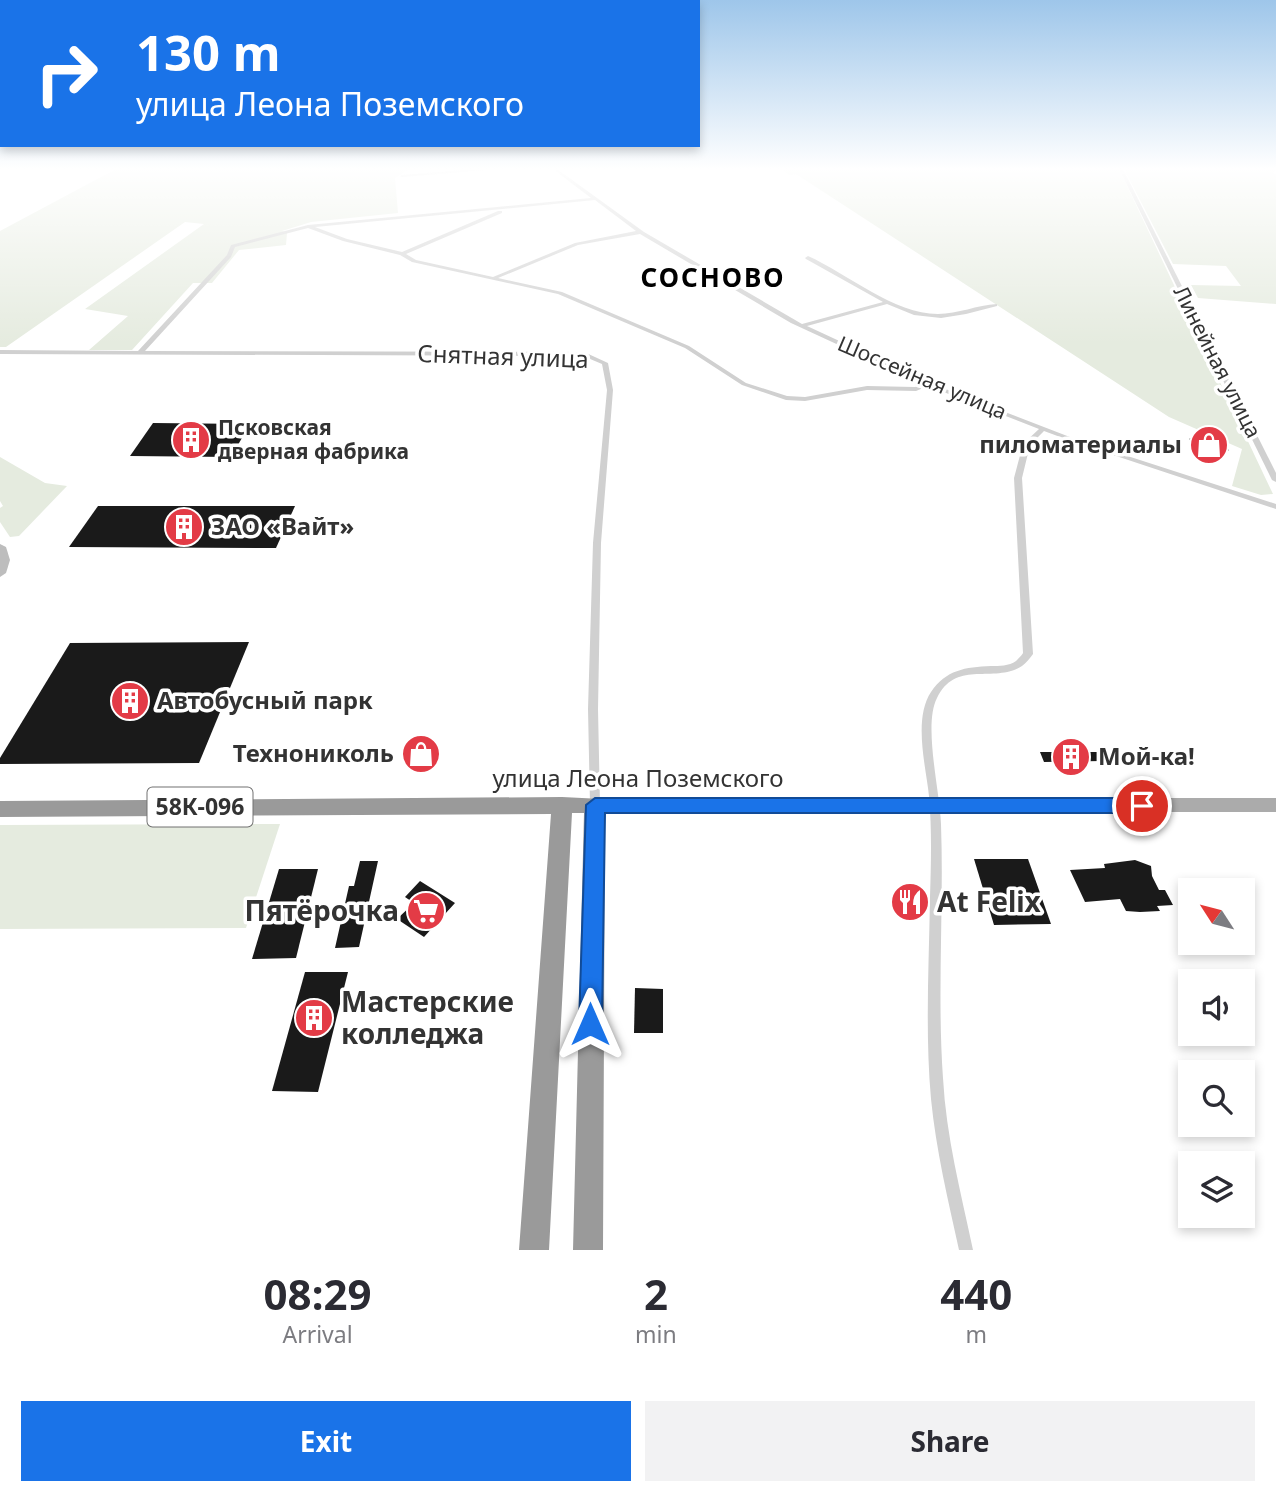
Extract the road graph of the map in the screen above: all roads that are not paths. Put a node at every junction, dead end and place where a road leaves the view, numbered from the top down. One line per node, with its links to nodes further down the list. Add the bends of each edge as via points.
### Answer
1 (303, 227): 14 (street, via 233,246 229,256)
2 (312, 227): 7 (street)
3 (463, 227): 7 (street)
4 (634, 227): 6 (street, Шоссейная улица)
5 (1150, 227): 17 (street, Линейная улица)
6 (640, 232): 9 (street, via 577,244); 12 (street, Шоссейная улица)
7 (402, 254): 9 (street, via 414,261)
8 (808, 258): 10 (street)
9 (495, 277): 15 (street, via 601,309 696,352 744,384 786,398 867,388 916,389)
10 (888, 302): 11 (street, via 908,313 947,318); 12 (street)
11 (995, 305)
12 (801, 326): 15 (street, Шоссейная улица)
13 (0, 352): 14 (street, Снятная улица)
14 (139, 353): 22 (street, Снятная улица, via 584,354 605,363 610,390 597,543)
15 (928, 384): 16 (street, Шоссейная улица)
16 (1044, 428): 18 (street, Шоссейная улица); 24 (street, via 1027,444 1018,478 1028,654 1013,666 954,673 933,695 927,720)
17 (1276, 480)
18 (1276, 507)
19 (0, 547): 20 (street, via 4,560)
20 (0, 573)
21 (562, 805): 22 (highway, улица Леона Поземского / 58К-096); 25 (highway, улица Леона Поземского / 58К-096); 26 (highway)
22 (595, 805): 24 (main road, улица Леона Поземского); 27 (highway)
23 (1276, 805): 24 (main road, улица Леона Поземского)
24 (935, 807): 28 (street, via 936,1078 945,1150)
25 (0, 809)
26 (534, 1250)
27 (588, 1250)
28 (966, 1250)

